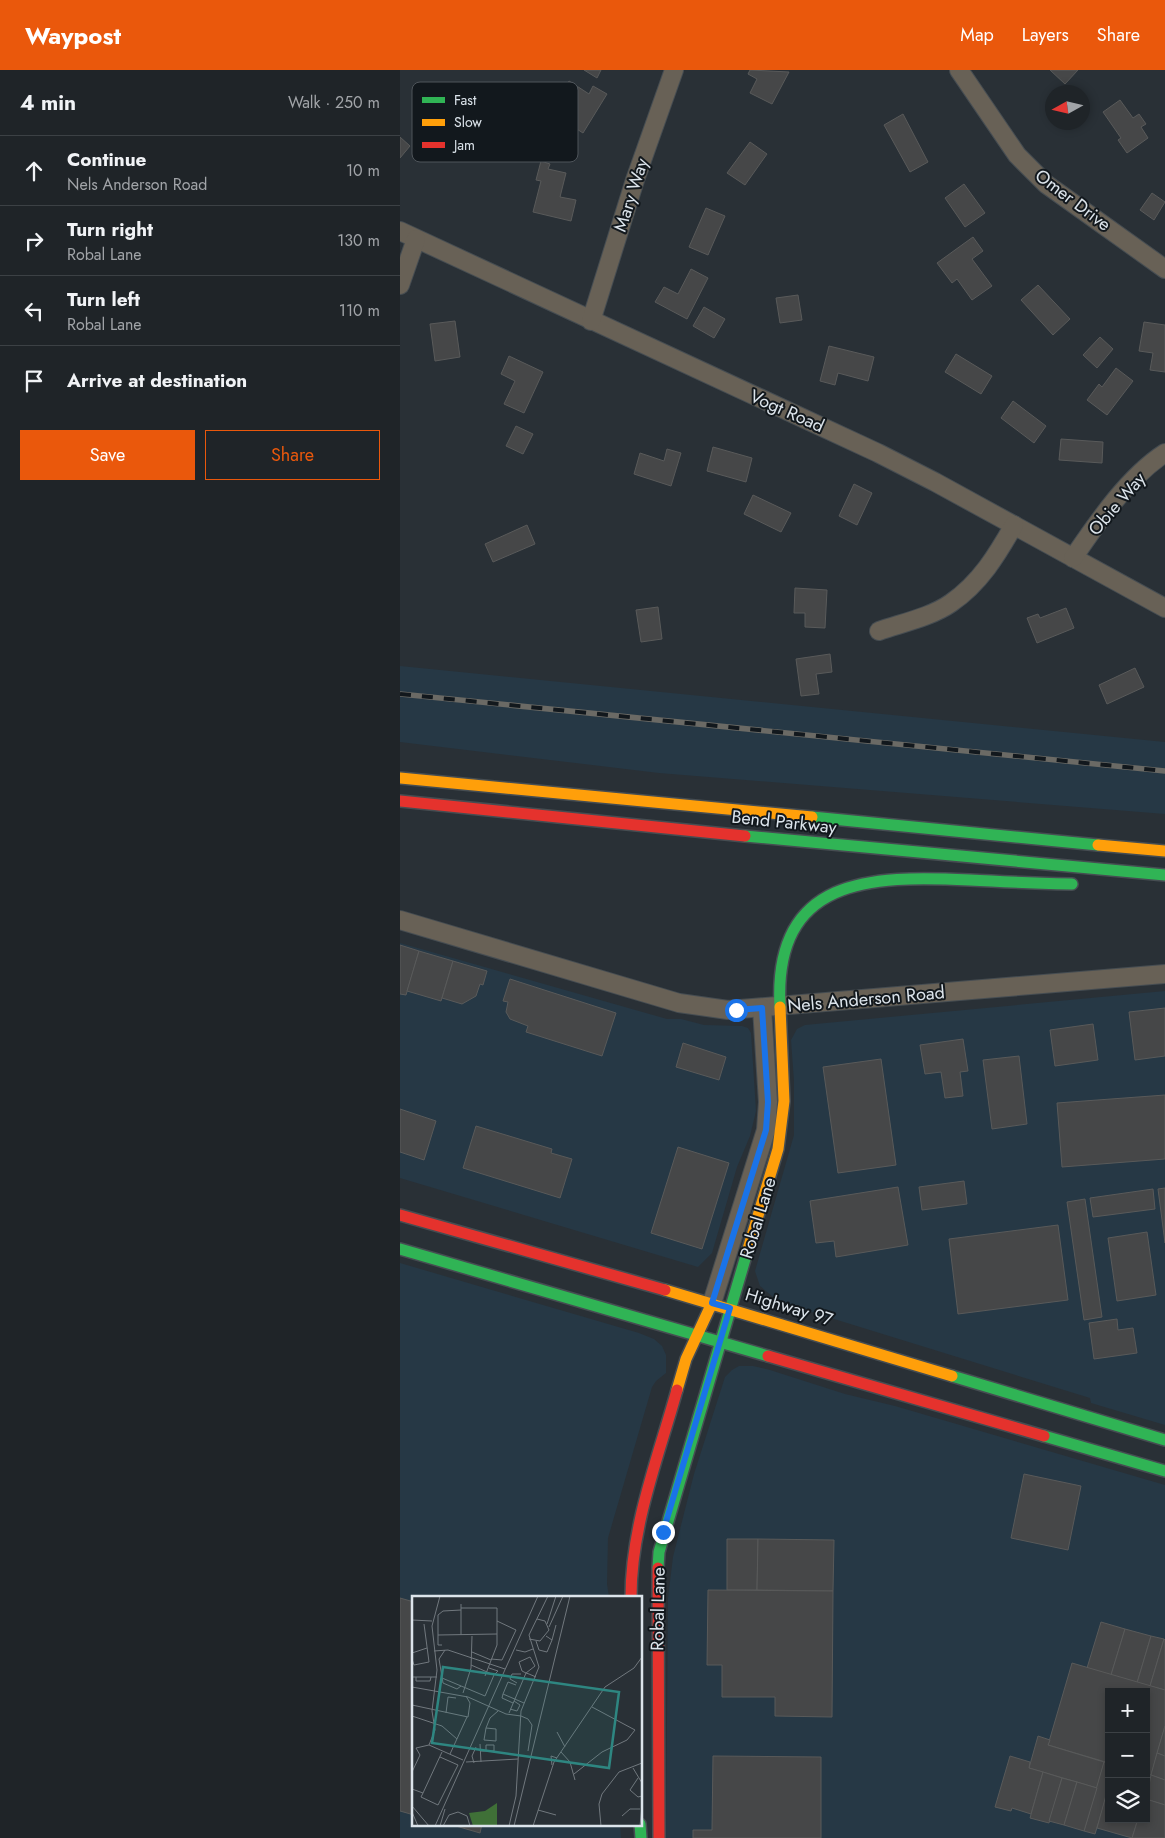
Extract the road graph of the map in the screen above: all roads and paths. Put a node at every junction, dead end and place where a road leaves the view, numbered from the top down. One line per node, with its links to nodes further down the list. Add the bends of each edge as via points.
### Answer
1 (674, 70): 6 (street, Mary Way)
2 (959, 70): 4 (street, Omer Drive, via 1017,155 1046,184)
3 (408, 235): 5 (street); 6 (street, Vogt Road)
4 (1165, 269)
5 (400, 285)
6 (591, 321): 8 (street, Vogt Road, via 878,453)
7 (1165, 453): 9 (street, Obie Way, via 1101,516)
8 (1014, 525): 9 (street, Vogt Road); 11 (street, via 994,561 950,604)
9 (1073, 558): 10 (street, Vogt Road)
10 (1165, 608)
11 (879, 631)
12 (400, 778): 14 (main road, Bend Parkway)
13 (400, 801): 15 (main road, Bend Parkway)
14 (1165, 851)
15 (1165, 875)
16 (1088, 885): 19 (main road, via 913,877 869,880 848,886 818,904 791,934 783,953)
17 (400, 920): 19 (street, Nels Anderson Road, via 680,1003 728,1010)
18 (1165, 974): 19 (street, Nels Anderson Road, via 889,995)
19 (771, 1008): 22 (street, Robal Lane, via 766,1130); 23 (main road, Robal Lane, via 784,1101 781,1133)
20 (400, 1215): 22 (main road, Highway 97)
21 (400, 1249): 24 (main road)
22 (712, 1303): 23 (main road, Highway 97); 24 (main road, Robal Lane)
23 (730, 1308): 25 (main road, Robal Lane); 26 (main road, Highway 97)
24 (698, 1335): 25 (main road); 28 (main road, Robal Lane, via 686,1359 640,1520 631,1568)
25 (720, 1341): 27 (main road); 29 (main road, Robal Lane, via 659,1552)
26 (1165, 1440)
27 (1165, 1471)
28 (631, 1596)
29 (659, 1838)

